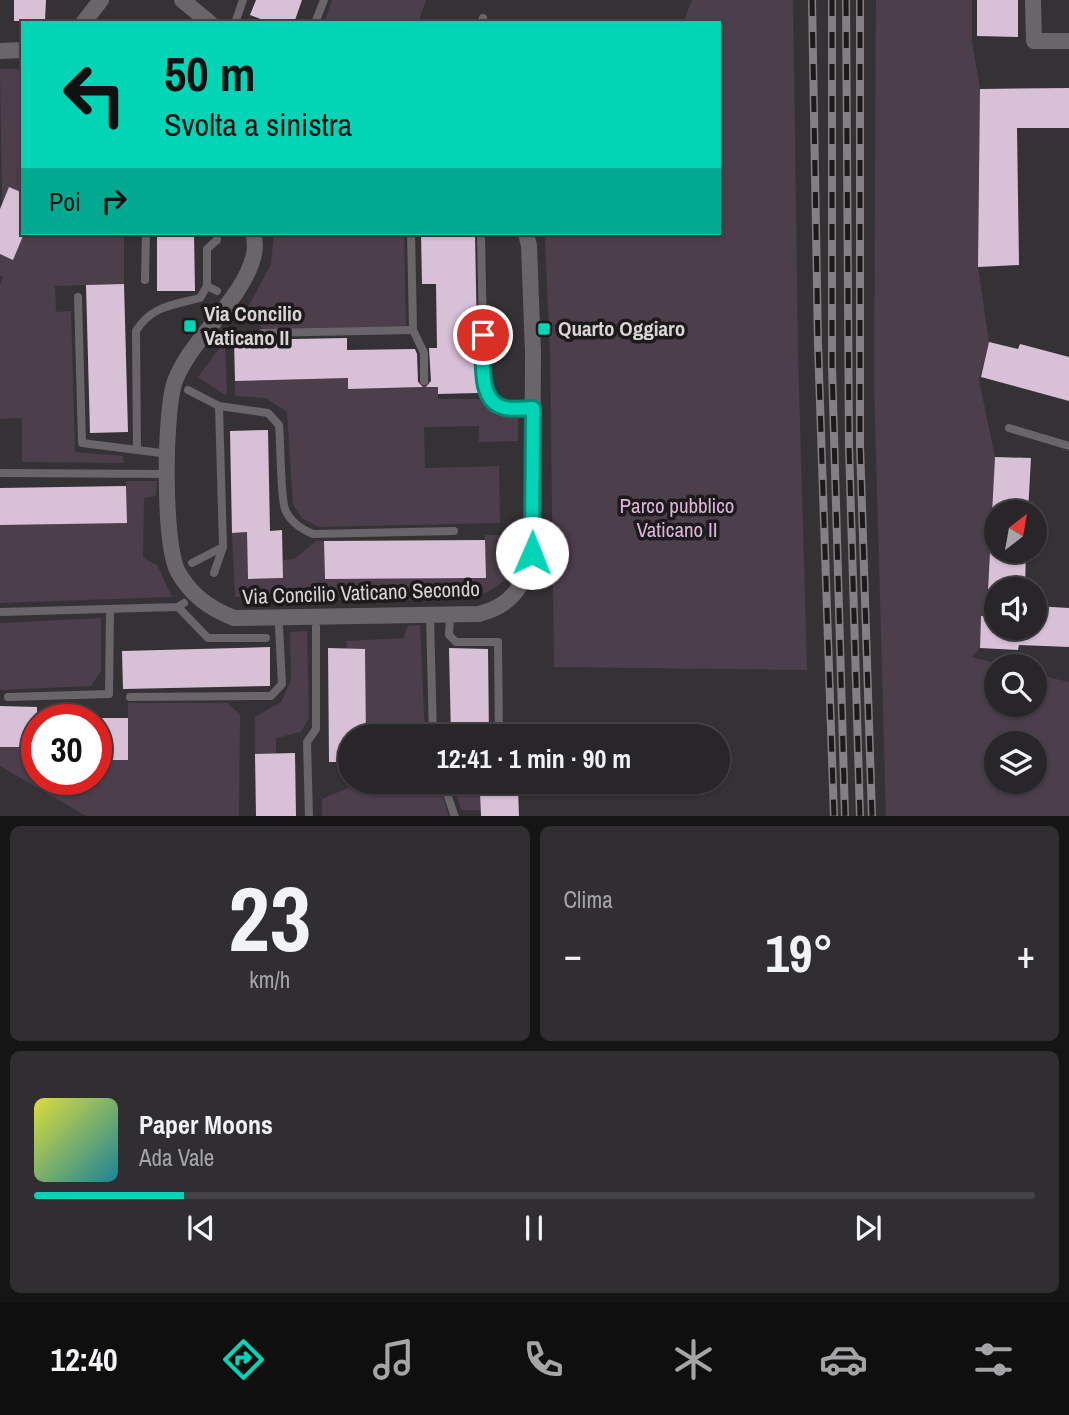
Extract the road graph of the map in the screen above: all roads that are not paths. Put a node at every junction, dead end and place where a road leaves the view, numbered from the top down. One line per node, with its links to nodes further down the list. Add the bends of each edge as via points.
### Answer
1 (101, 0): 6 (street)
2 (181, 0): 7 (street)
3 (243, 0): 8 (lane)
4 (324, 0): 9 (lane)
5 (1033, 0): 10 (street, via 1034,41)
6 (85, 21)
7 (207, 21)
8 (236, 21)
9 (316, 21)
10 (1069, 41)
11 (21, 50): 12 (street)
12 (0, 51)
13 (146, 235): 19 (lane)
14 (217, 235): 20 (lane, via 207,249)
15 (254, 235): 32 (street, Via Concilio Vaticano Secondo, via 254,254 244,278 174,382)
16 (411, 235): 23 (lane)
17 (481, 235): 28 (lane, via 484,385 496,405)
18 (526, 235): 28 (street, Via Concilio Vaticano Secondo)
19 (145, 280)
20 (207, 286): 21 (lane); 31 (lane, via 200,298 150,313 136,331)
21 (217, 291)
22 (78, 298): 31 (lane, via 82,443)
23 (413, 330): 24 (lane); 25 (lane, via 424,353)
24 (262, 333)
25 (424, 381)
26 (188, 390): 27 (lane)
27 (219, 406): 35 (lane, via 268,414 279,425 284,507 303,529 313,534); 36 (lane)
28 (533, 408): 42 (street, Via Concilio Vaticano Secondo, via 532,553 525,578 498,609)
29 (1009, 428): 30 (lane)
30 (1069, 446)
31 (137, 450): 32 (lane)
32 (169, 454): 34 (street, Via Concilio Vaticano Secondo)
33 (0, 473): 34 (lane)
34 (168, 474): 41 (street, Via Concilio Vaticano Secondo, via 171,551 177,570 194,595 212,609 234,618)
35 (454, 531)
36 (223, 547): 37 (lane); 38 (lane)
37 (192, 563)
38 (214, 573)
39 (110, 609): 40 (lane); 45 (lane, via 181,605 208,638); 46 (lane, via 109,694)
40 (0, 612)
41 (430, 615): 42 (street, Via Concilio Vaticano Secondo); 48 (lane)
42 (450, 615): 49 (lane, via 449,635 456,642 498,642)
43 (279, 627): 47 (lane, via 282,684 271,696)
44 (316, 627): 51 (lane, via 316,729 307,742)
45 (266, 638)
46 (8, 697)
47 (130, 697)
48 (433, 724)
49 (499, 724)
50 (447, 794): 52 (lane)
51 (309, 816)
52 (455, 816)

